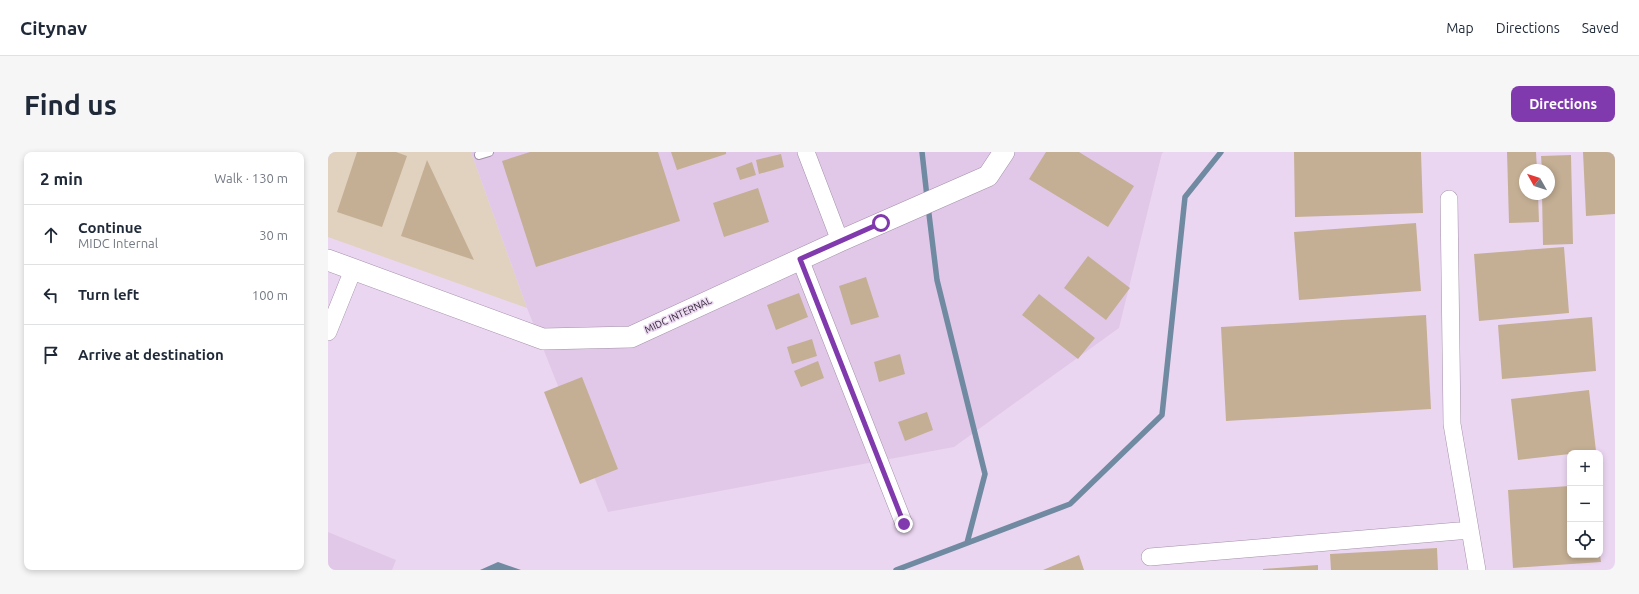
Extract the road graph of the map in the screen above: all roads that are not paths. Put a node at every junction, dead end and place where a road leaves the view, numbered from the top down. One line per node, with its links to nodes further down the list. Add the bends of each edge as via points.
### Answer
1 (489, 152): 4 (lane)
2 (806, 152): 6 (street)
3 (1004, 152): 6 (street, MIDC INTERNAL, via 988,176)
4 (479, 155)
5 (1449, 199): 12 (street, via 1452,424)
6 (840, 241): 7 (street, MIDC INTERNAL)
7 (800, 259): 9 (street, MIDC INTERNAL, via 631,337 543,339); 11 (street)
8 (328, 260): 9 (street, MIDC INTERNAL)
9 (353, 270): 10 (street)
10 (328, 332)
11 (904, 524)
12 (1470, 530): 13 (street); 14 (street)
13 (1150, 557)
14 (1477, 570)

